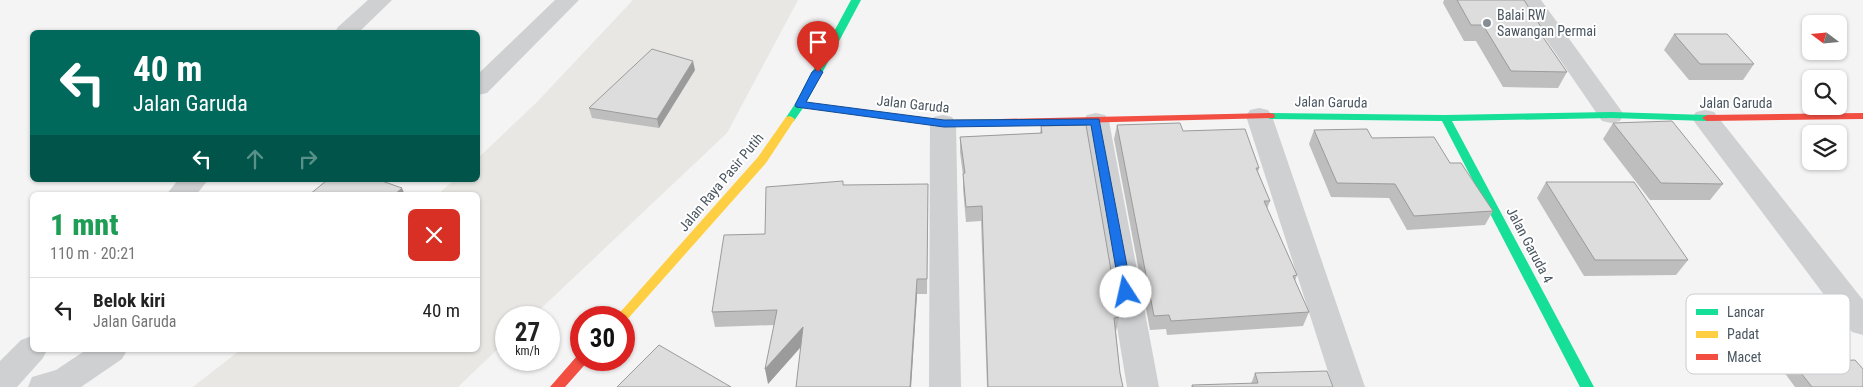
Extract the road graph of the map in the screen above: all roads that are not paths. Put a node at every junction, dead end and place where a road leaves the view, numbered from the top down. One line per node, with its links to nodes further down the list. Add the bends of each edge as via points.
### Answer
1 (381, 0): 5 (street)
2 (568, 0): 6 (street)
3 (856, 0): 7 (street, Jalan Raya Pasir Putih)
4 (1530, 0): 8 (street)
5 (348, 30)
6 (480, 85)
7 (800, 105): 14 (street, Jalan Garuda); 18 (street, Jalan Raya Pasir Putih, via 762,160)
8 (1611, 115): 11 (street, Jalan Garuda); 12 (street, Jalan Garuda)
9 (1258, 116): 11 (street, Jalan Garuda); 13 (street, Jalan Garuda); 29 (street)
10 (1863, 116): 12 (street, Jalan Garuda)
11 (1445, 118): 30 (street, Jalan Garuda 4)
12 (1705, 118): 17 (street)
13 (1096, 121): 14 (street, Jalan Garuda); 28 (street)
14 (944, 123): 27 (street)
15 (192, 182): 16 (street)
16 (183, 192)
17 (1841, 294)
18 (632, 306)
19 (1850, 306): 20 (street)
20 (1863, 323)
21 (30, 351): 24 (street)
22 (108, 352): 25 (street, via 66,380)
23 (572, 371): 26 (street)
24 (0, 383)
25 (44, 387)
26 (558, 387)
27 (945, 387)
28 (1143, 387)
29 (1349, 387)
30 (1587, 387)

